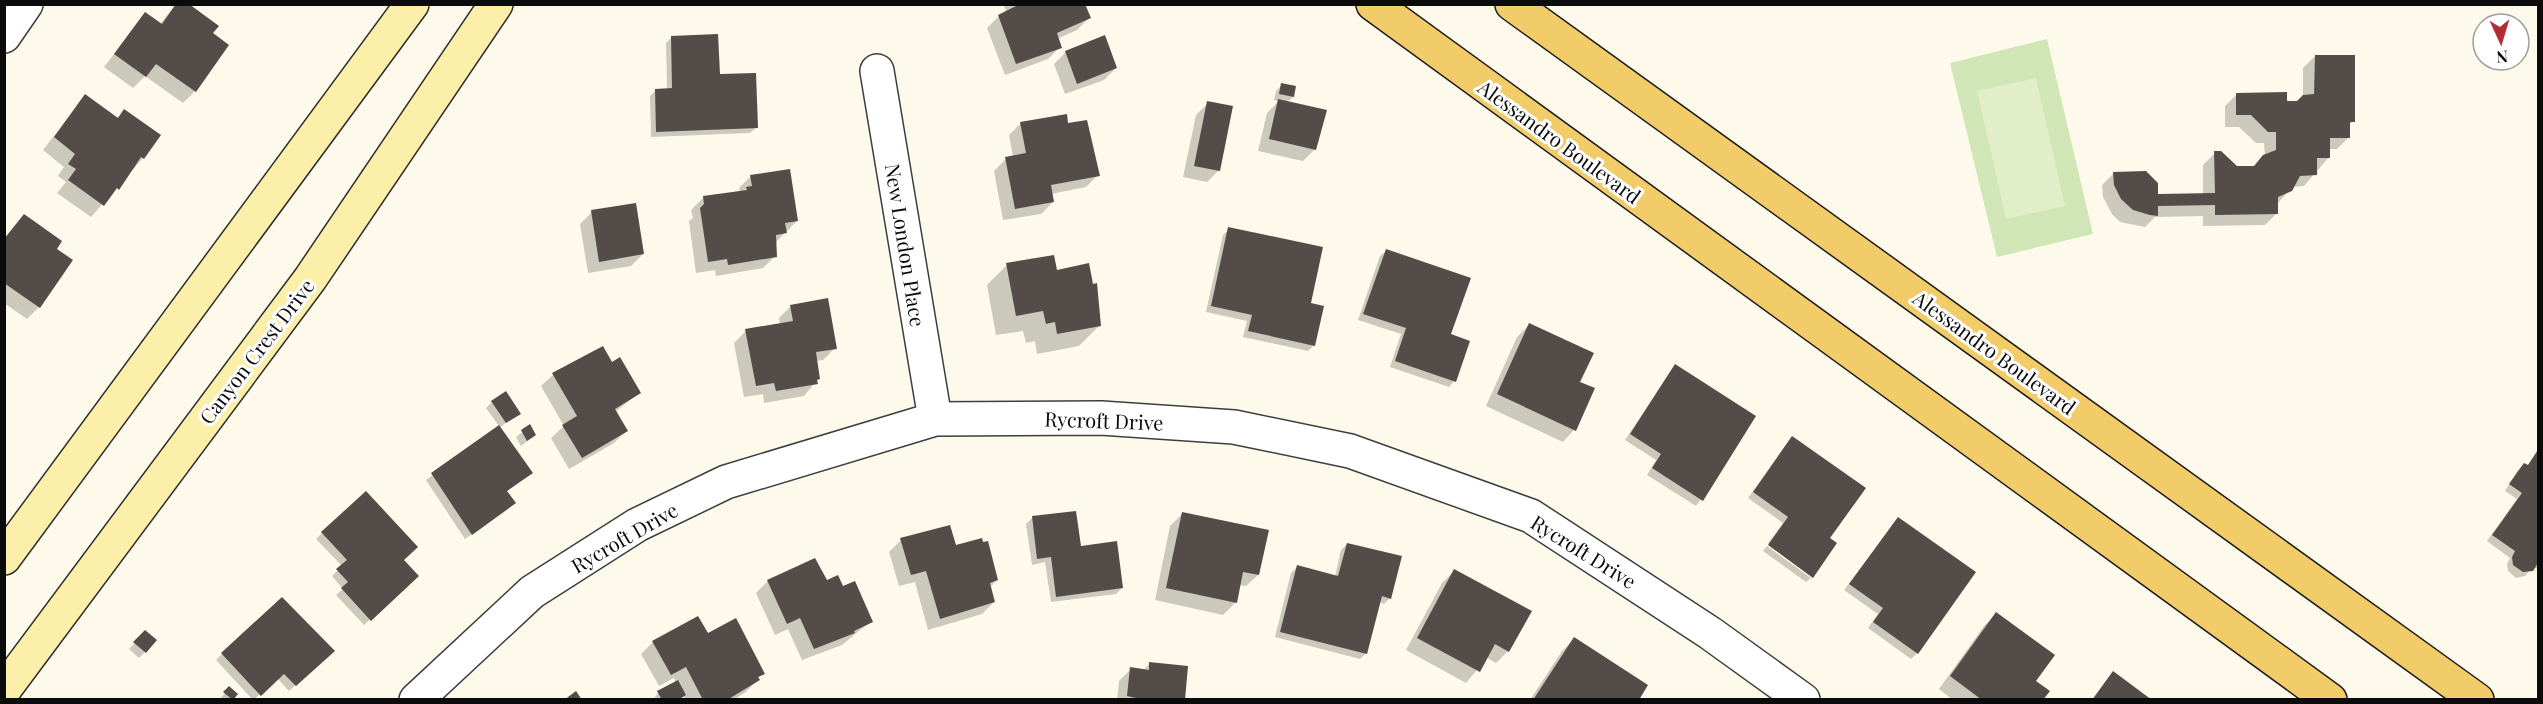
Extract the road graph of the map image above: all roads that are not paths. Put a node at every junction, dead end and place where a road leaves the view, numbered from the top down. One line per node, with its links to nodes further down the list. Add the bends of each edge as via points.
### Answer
1 (26, 4): 6 (street)
2 (412, 4): 9 (main road)
3 (496, 4): 10 (main road, Canyon Crest Drive, via 310,279)
4 (1373, 4): 13 (main road, Alessandro Boulevard)
5 (1512, 4): 14 (main road, Alessandro Boulevard)
6 (4, 36)
7 (877, 71): 8 (street, New London Place)
8 (935, 419): 11 (street, Rycroft Drive, via 726,482 637,525 532,592); 12 (street, Rycroft Drive, via 1101,418 1234,427 1350,451 1532,516)
9 (4, 558)
10 (4, 690)
11 (416, 699)
12 (1803, 699)
13 (2330, 699)
14 (2477, 699)

